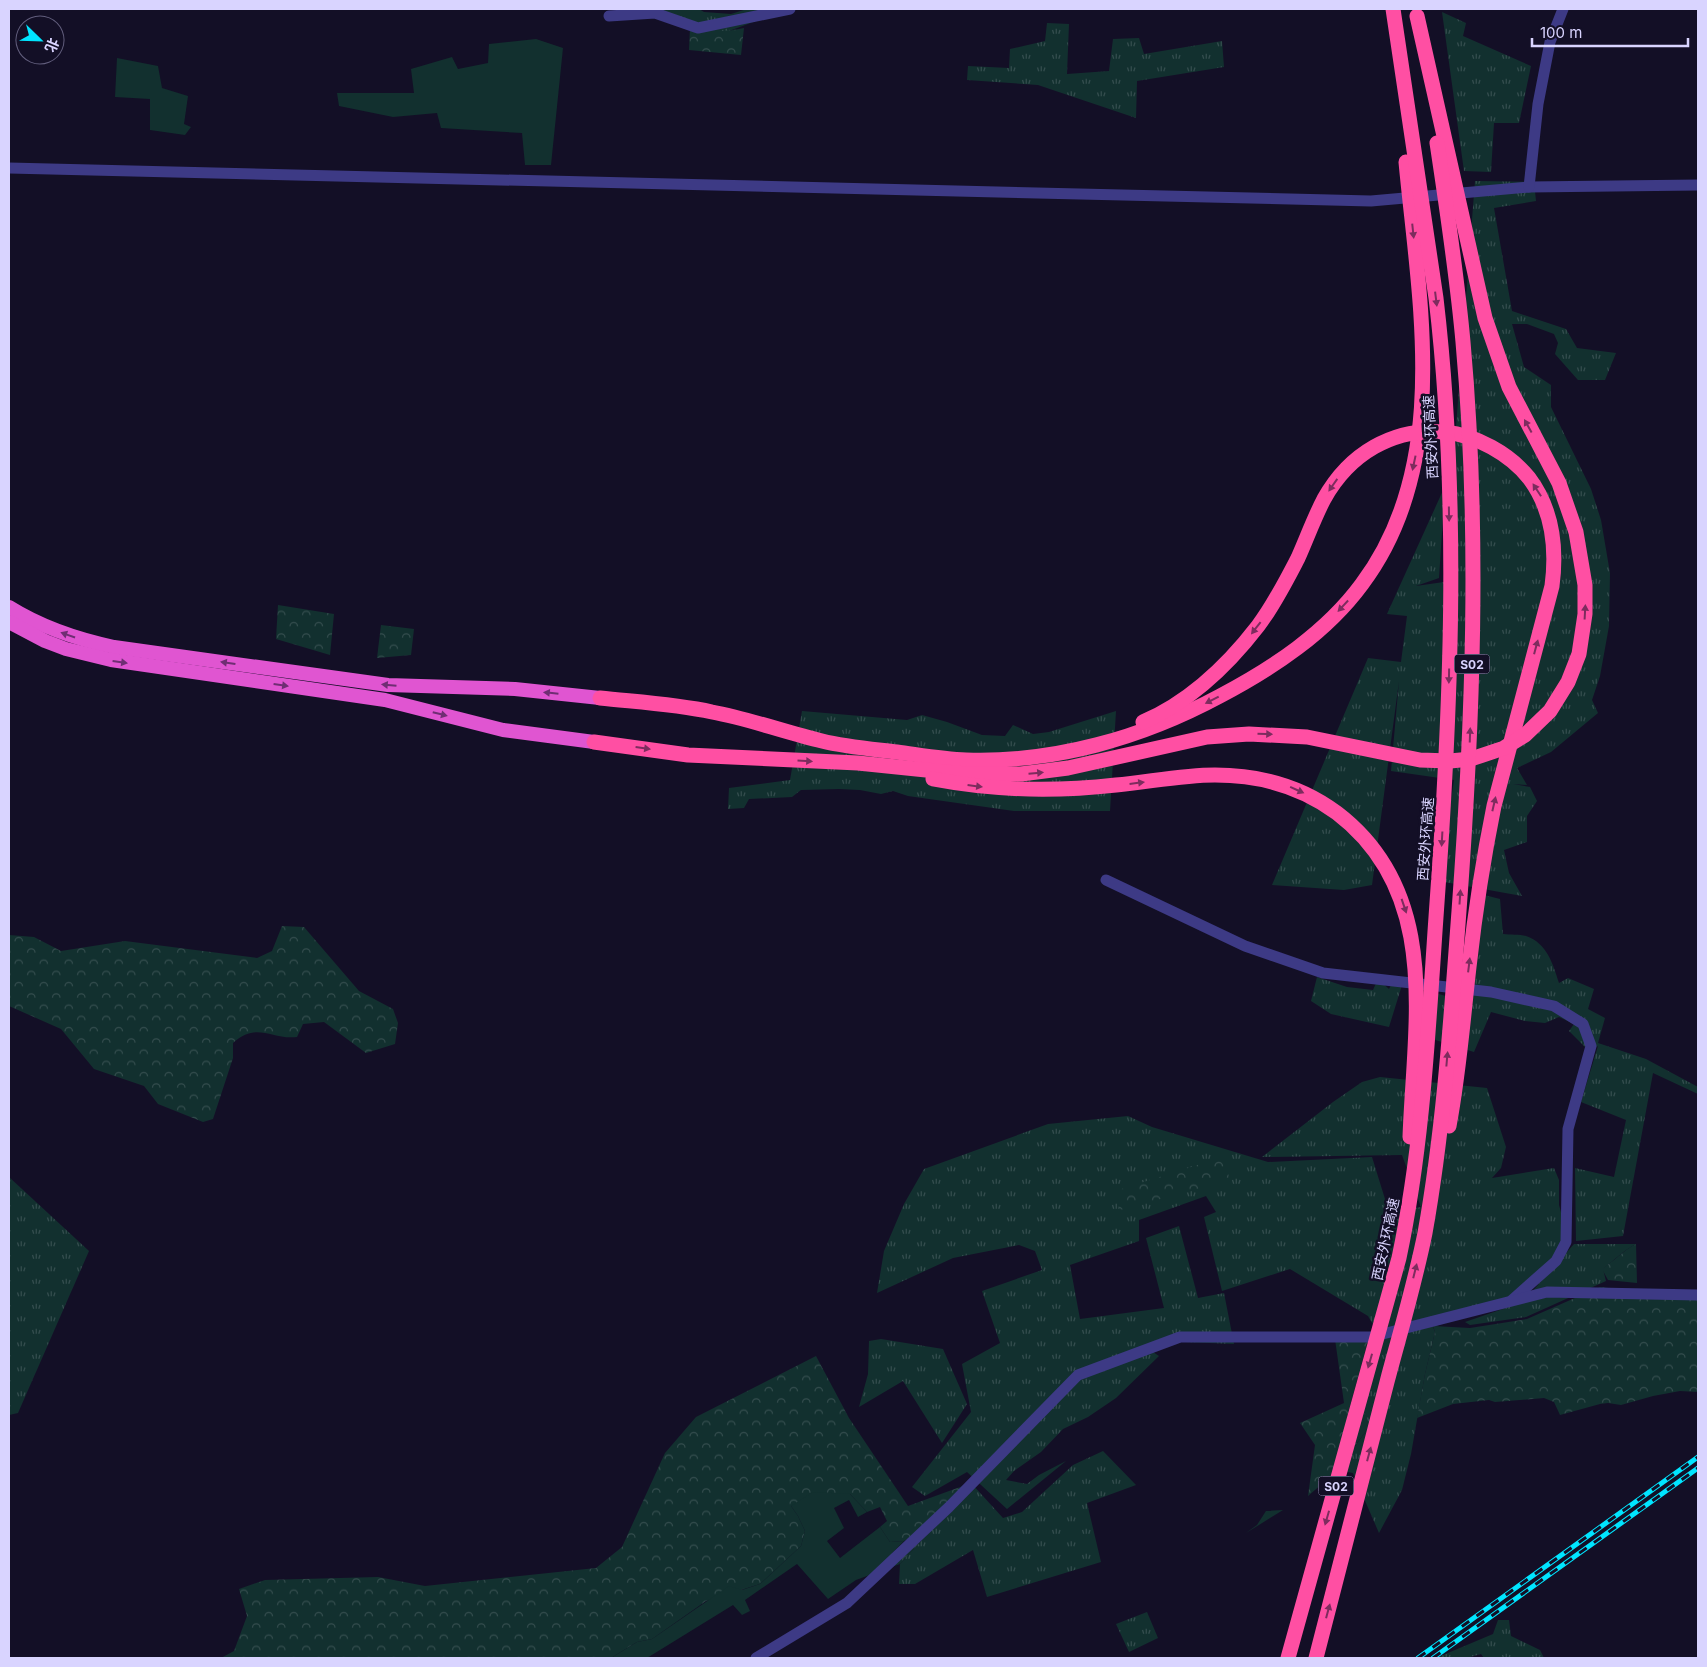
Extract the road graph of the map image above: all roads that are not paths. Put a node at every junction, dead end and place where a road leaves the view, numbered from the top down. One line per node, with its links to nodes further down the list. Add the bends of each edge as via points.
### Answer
1 (790, 9): 5 (street, via 698,28 655,13)
2 (1392, 9): 13 (highway, one-way to 13, via 1419,294 1423,376 1417,448 1394,529 1360,587 1330,620 1295,650 1236,688 1192,710 1140,732); 17 (highway, 西安外环高速 / S02, one-way to 17, via 1442,347 1450,530 1449,706 1441,855 1422,1115)
3 (1563, 9): 8 (street, via 1550,42 1538,104)
4 (1416, 13): 14 (highway, one-way to 4, via 965,774 1020,774 1091,764 1208,737 1249,734 1307,736 1420,760 1471,759 1525,736 1543,720 1564,692 1582,643 1585,592 1581,553 1566,497 1509,387 1488,325); 16 (highway, S02, one-way to 4, via 1446,1069 1468,784 1472,564 1463,340 1451,237)
5 (609, 16)
6 (9, 168): 8 (street, via 1371,201)
7 (1698, 185): 8 (street)
8 (1529, 187)
9 (9, 607): 11 (highway, one-way to 9, via 514,690 388,685 114,647 50,628)
10 (9, 622): 12 (highway, one-way to 12, via 66,649 111,660 385,700 503,730)
11 (600, 698): 13 (highway, via 711,711 838,744 961,759 1023,758)
12 (594, 742): 14 (highway, one-way to 14, via 688,755)
13 (1086, 747): 16 (highway, one-way to 13, via 1452,1109 1474,919 1492,815 1552,586 1553,534 1541,495 1506,456 1472,438 1449,432 1401,435 1367,450 1332,487 1272,606 1230,658 1200,686 1161,712)
14 (858, 764): 17 (highway, one-way to 17, via 1004,790 1069,790 1214,775 1253,777 1306,794 1356,830 1379,857 1397,888 1409,922 1414,957 1415,1049)
15 (1106, 880): 19 (street, via 1245,946 1323,973 1491,992 1554,1006 1583,1024 1591,1046 1568,1129 1566,1242 1556,1261)
16 (1424, 1237): 22 (highway, S02, one-way to 16)
17 (1401, 1248): 21 (highway, 西安外环高速 / S02, one-way to 21)
18 (1698, 1295): 19 (street, via 1547,1292)
19 (1510, 1301): 20 (street, via 1371,1337 1180,1337 1078,1375 949,1507 847,1603)
20 (756, 1658)
21 (1288, 1658)
22 (1316, 1658)

